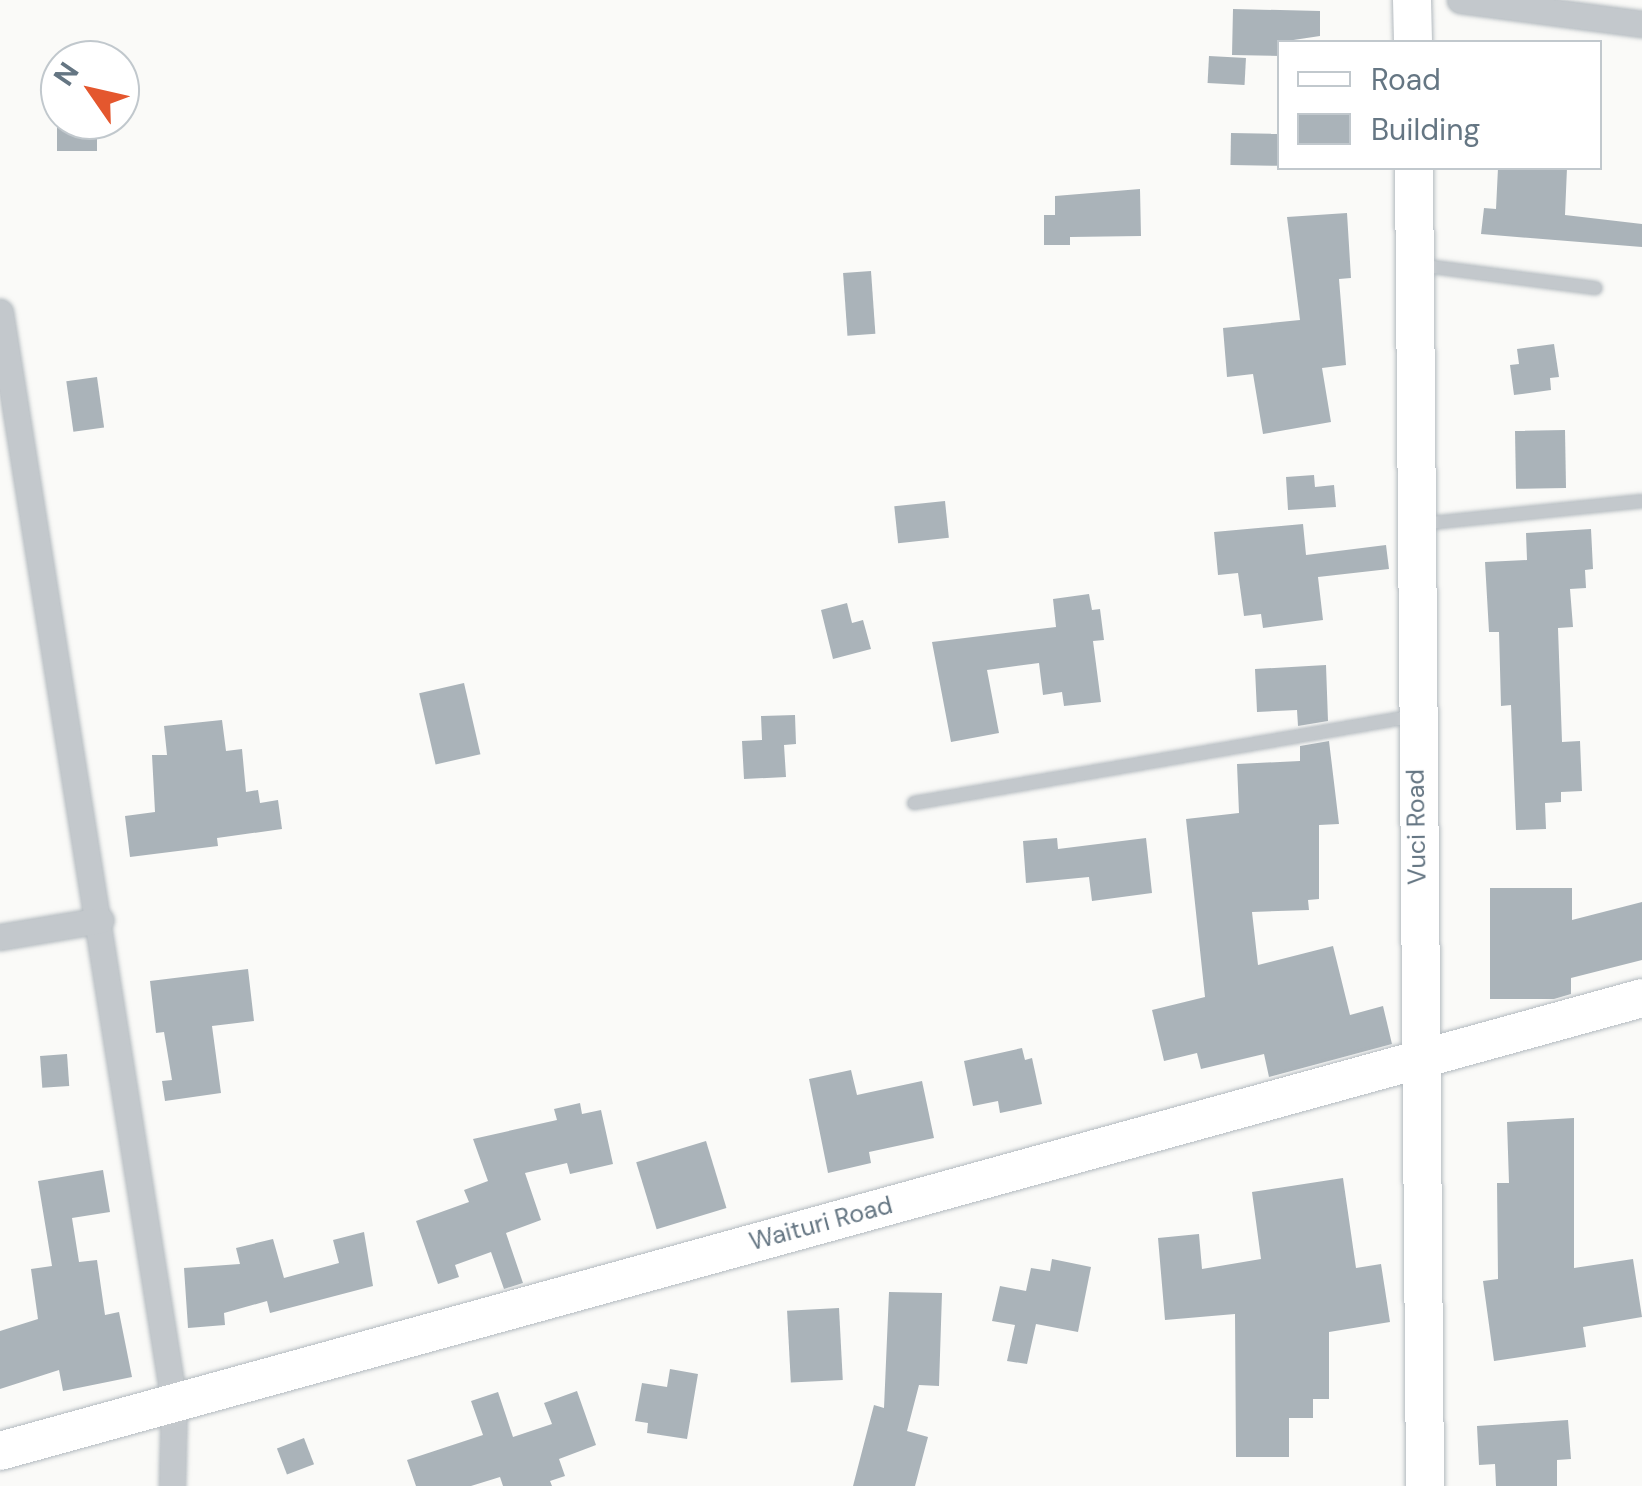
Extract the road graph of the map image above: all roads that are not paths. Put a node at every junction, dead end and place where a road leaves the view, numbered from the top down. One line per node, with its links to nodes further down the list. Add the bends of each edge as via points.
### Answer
1 (1412, 0): 4 (main road)
2 (1460, 0): 3 (street)
3 (1642, 24)
4 (1413, 40)
5 (1414, 170): 6 (main road, Vuci Road)
6 (1416, 265): 7 (lane); 10 (main road, Vuci Road)
7 (1596, 288)
8 (0, 312): 13 (street)
9 (1642, 501): 10 (lane)
10 (1418, 524): 11 (main road, Vuci Road)
11 (1416, 716): 12 (lane); 16 (main road, Vuci Road)
12 (914, 802)
13 (101, 920): 14 (street); 17 (street)
14 (0, 937)
15 (1642, 998): 16 (main road, Waituri Road)
16 (1421, 1060): 17 (main road, Waituri Road); 20 (main road, Vuci Road)
17 (174, 1402): 18 (main road, Waituri Road); 19 (street)
18 (0, 1451)
19 (172, 1486)
20 (1424, 1486)

